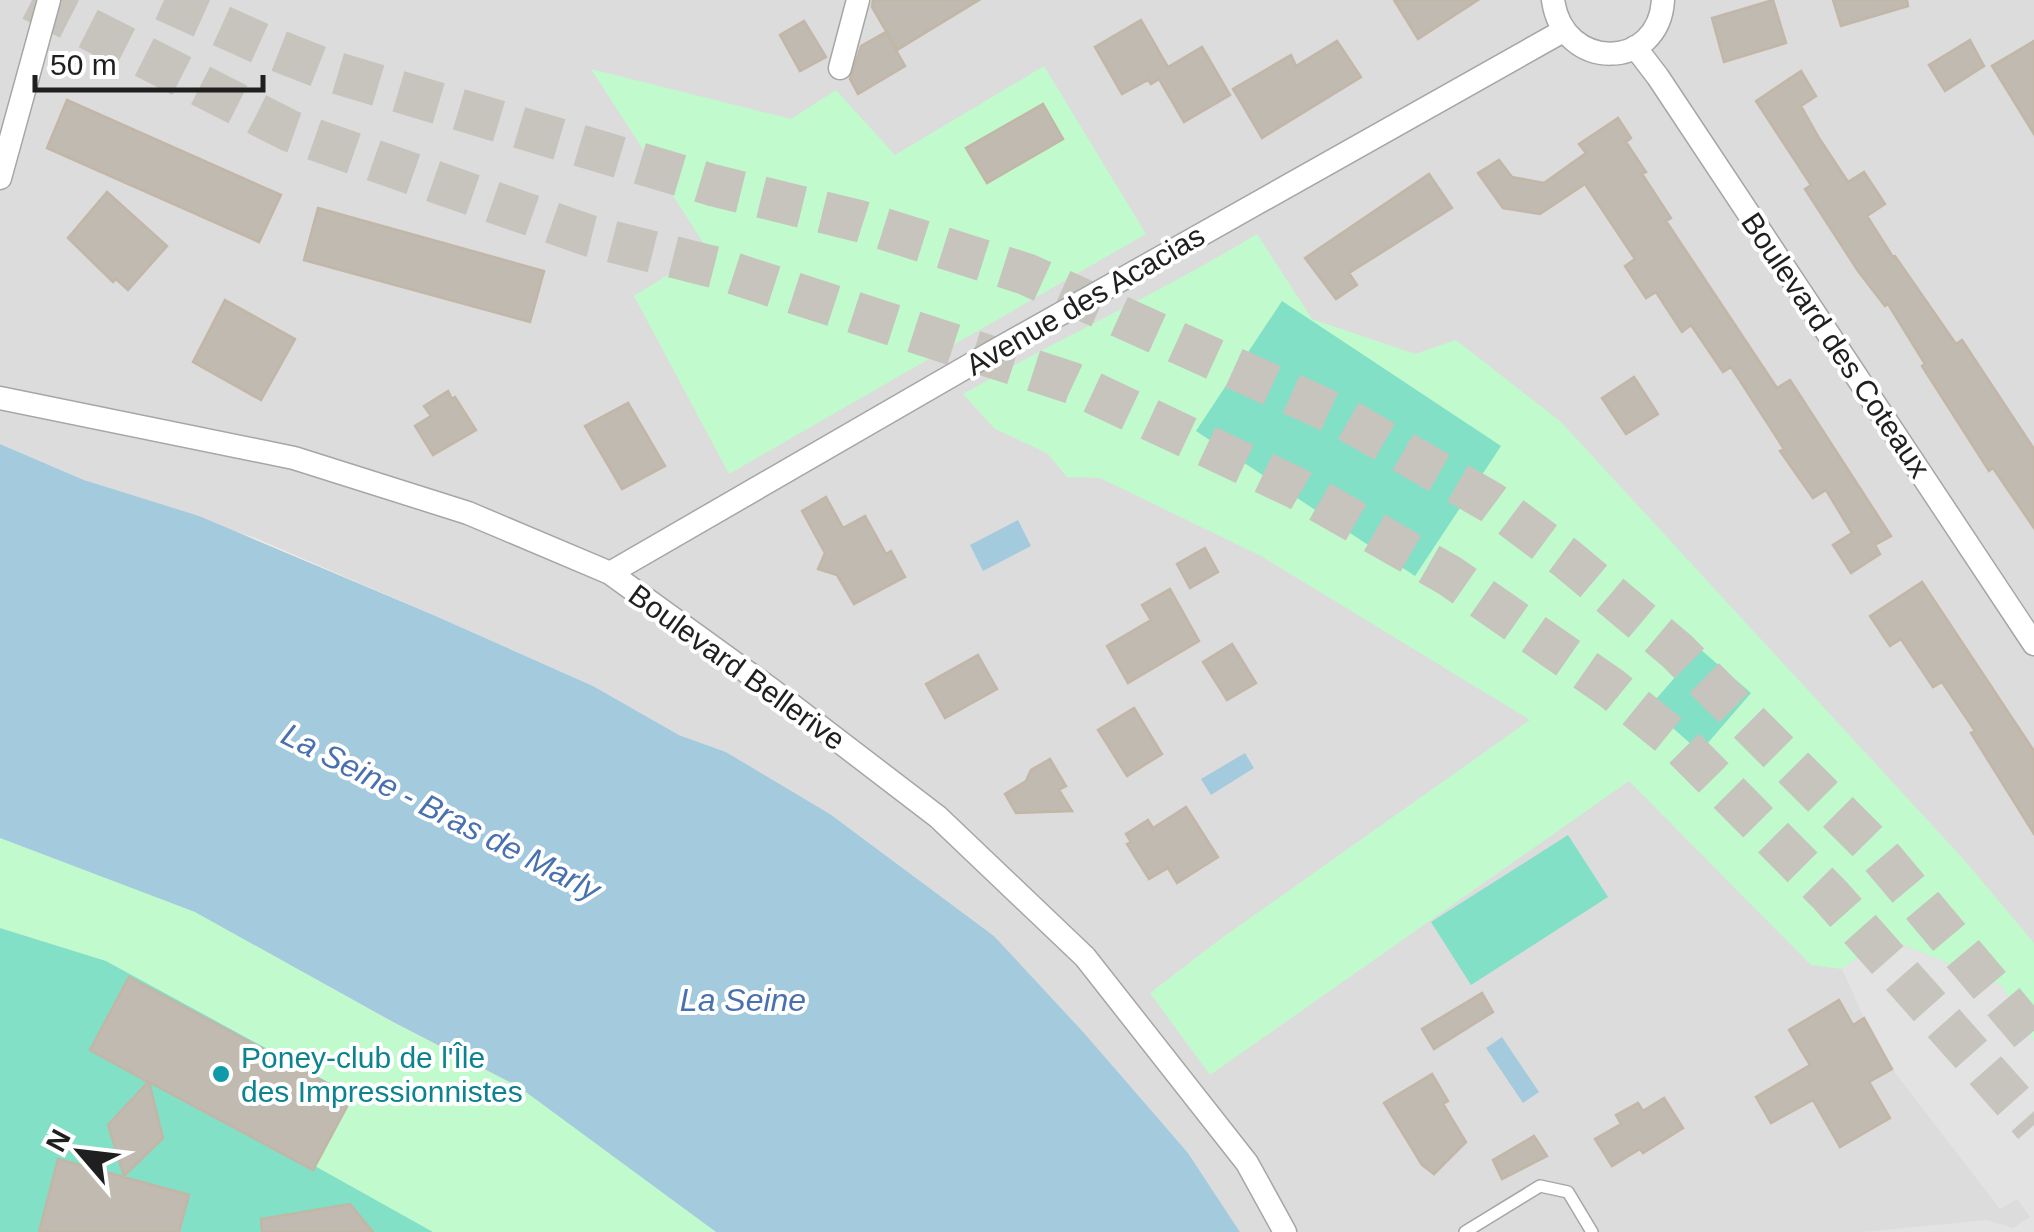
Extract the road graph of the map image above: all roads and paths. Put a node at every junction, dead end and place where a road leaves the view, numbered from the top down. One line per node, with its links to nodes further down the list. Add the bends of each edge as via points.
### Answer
1 (49, 0): 8 (street)
2 (858, 0): 7 (street)
3 (1552, 0): 5 (street)
4 (1662, 0): 6 (street, via 1658,23)
5 (1562, 31): 6 (street, via 1588,51); 10 (street, Avenue des Acacias)
6 (1635, 48): 11 (street, Boulevard des Coteaux)
7 (840, 68)
8 (0, 178)
9 (0, 398): 10 (street, Boulevard Bellerive, via 294,458 468,512)
10 (610, 573): 12 (street, Boulevard Bellerive, via 938,817 1085,957 1247,1164)
11 (2034, 644)
12 (1285, 1232)
13 (1465, 1232): 14 (lane, via 1540,1186 1568,1192)
14 (1592, 1232)

